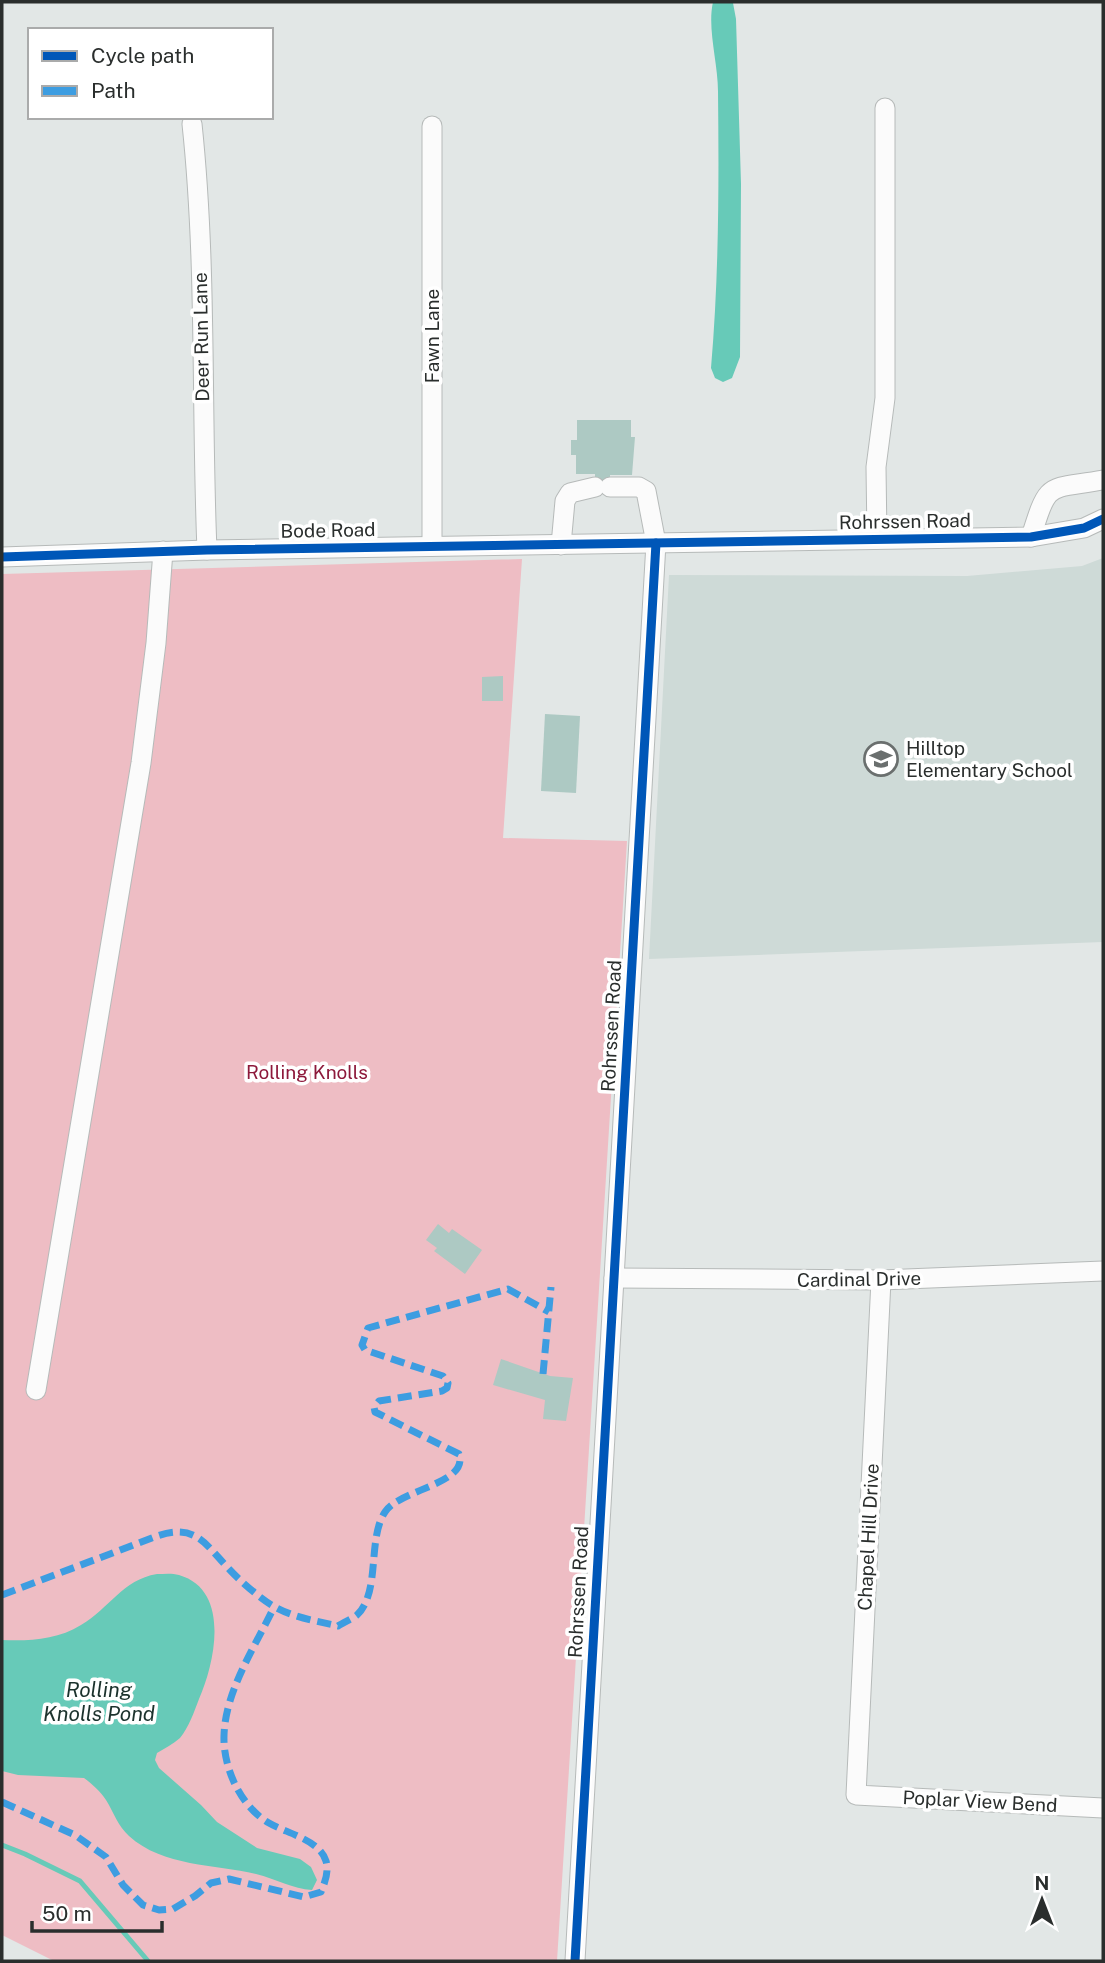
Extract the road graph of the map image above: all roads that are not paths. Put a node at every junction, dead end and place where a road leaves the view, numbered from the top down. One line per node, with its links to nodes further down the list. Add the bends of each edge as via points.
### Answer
1 (884, 108): 7 (street, via 884,398 876,467)
2 (192, 124): 11 (street, Deer Run Lane)
3 (432, 126): 9 (street, Fawn Lane)
4 (1103, 480): 6 (street, via 1057,487 1046,494)
5 (1103, 519): 6 (street, Rohrssen Road, via 1084,528)
6 (1031, 537): 7 (street, Rohrssen Road)
7 (877, 539): 8 (street, Rohrssen Road)
8 (656, 543): 10 (street, Bode Road); 10 (street, via 646,491 603,486 570,494 565,501); 15 (street, Rohrssen Road)
9 (432, 545): 10 (street, Bode Road); 11 (street, Bode Road)
10 (561, 545)
11 (207, 550): 12 (street, Bode Road)
12 (163, 551): 13 (street, Bode Road); 17 (street, via 141,763)
13 (2, 557)
14 (1103, 1270): 16 (street, Cardinal Drive)
15 (614, 1278): 16 (street, Cardinal Drive); 20 (street, Rohrssen Road)
16 (881, 1280): 18 (street, Chapel Hill Drive)
17 (36, 1390)
18 (856, 1795): 19 (street, Poplar View Bend)
19 (1103, 1808)
20 (575, 1961)

